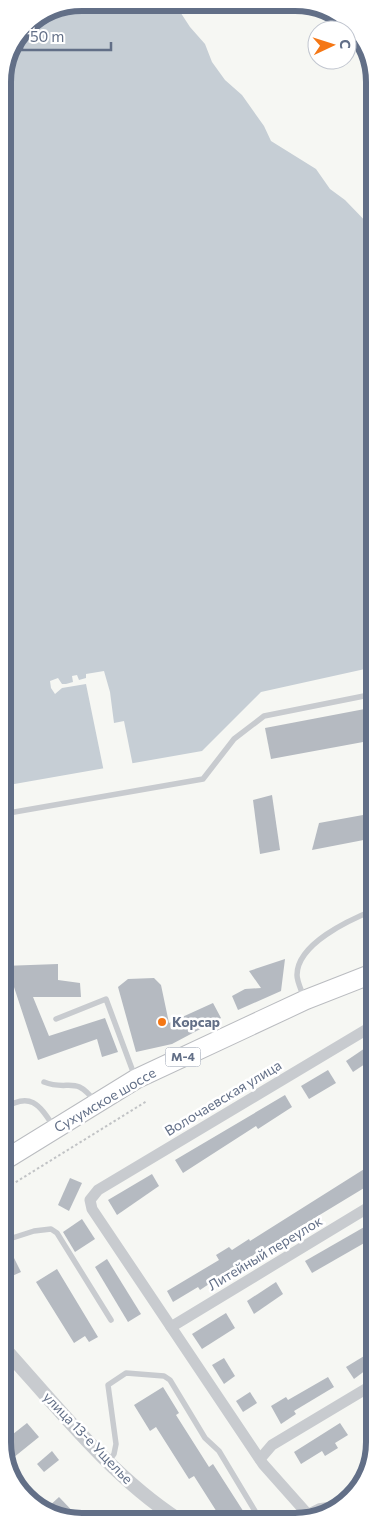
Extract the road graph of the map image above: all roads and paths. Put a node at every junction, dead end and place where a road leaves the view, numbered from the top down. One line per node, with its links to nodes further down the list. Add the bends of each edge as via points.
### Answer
1 (366, 696): 2 (lane, via 264,716 234,739 203,780)
2 (11, 813)
3 (366, 914): 5 (lane, via 322,937 305,952 297,977)
4 (366, 976): 5 (highway, Сухумское шоссе / М-4)
5 (304, 1000): 8 (highway, Сухумское шоссе / М-4)
6 (56, 1019): 8 (lane, via 106,1000)
7 (366, 1030): 19 (street, Волочаевская улица, via 98,1190 90,1200 92,1209)
8 (136, 1079): 12 (highway, Сухумское шоссе / М-4)
9 (44, 1082): 12 (lane, via 79,1085)
10 (147, 1101): 15 (path)
11 (11, 1104): 13 (lane, via 29,1100 41,1108)
12 (96, 1104): 13 (highway, Сухумское шоссе / М-4)
13 (56, 1129): 14 (highway, Сухумское шоссе / М-4)
14 (11, 1157)
15 (11, 1185)
16 (366, 1209): 19 (street, Литейный переулок)
17 (11, 1238): 18 (lane, via 51,1229 57,1233)
18 (111, 1320)
19 (171, 1327): 22 (street)
20 (11, 1356): 23 (street, улица 13-е Ущелье)
21 (366, 1389): 22 (street, via 272,1444)
22 (260, 1459): 26 (street)
23 (108, 1461): 27 (street, улица 13-е Ущелье); 28 (lane, via 116,1444 108,1385 126,1373 164,1376 170,1380 205,1438 219,1451)
24 (327, 1504): 25 (lane)
25 (315, 1510)
26 (306, 1512)
27 (168, 1513)
28 (256, 1513)

